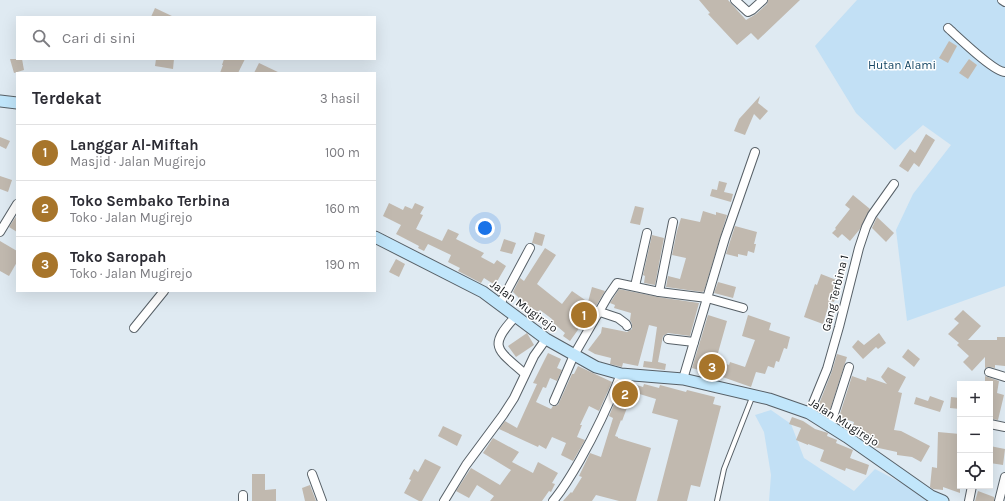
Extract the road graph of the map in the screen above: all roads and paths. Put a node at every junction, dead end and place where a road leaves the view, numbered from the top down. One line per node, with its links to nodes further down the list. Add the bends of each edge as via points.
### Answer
1 (735, 0): 2 (street, via 748,12)
2 (763, 0)
3 (1002, 0): 4 (street)
4 (1005, 2)
5 (948, 28): 6 (street, via 989,64)
6 (1005, 72)
7 (0, 101): 8 (street)
8 (16, 103)
9 (755, 152): 20 (street)
10 (894, 184): 39 (street, Gang Terbina 1, via 866,228 827,369)
11 (16, 206): 13 (street)
12 (673, 222): 19 (street)
13 (0, 232)
14 (647, 233): 17 (street)
15 (376, 238): 21 (street, Jalan Mugirejo, via 478,289)
16 (530, 248): 21 (street)
17 (635, 286): 19 (street); 23 (street, via 616,284)
18 (163, 292): 26 (street)
19 (659, 292): 20 (street)
20 (706, 298): 22 (street); 29 (street)
21 (500, 304): 24 (street, Jalan Mugirejo)
22 (743, 308)
23 (600, 312): 25 (street, via 618,318); 30 (street)
24 (516, 316): 27 (street, Jalan Mugirejo); 33 (street, via 503,329 498,345 502,354)
25 (627, 326)
26 (134, 328)
27 (546, 339): 30 (street, Jalan Mugirejo); 33 (street)
28 (668, 339): 29 (street)
29 (694, 342): 36 (street)
30 (574, 355): 34 (street, Jalan Mugirejo, via 596,367); 38 (street)
31 (850, 367): 41 (street)
32 (989, 372): 35 (street)
33 (524, 374): 47 (street, via 514,398 466,465)
34 (621, 374): 36 (street, Jalan Mugirejo); 48 (street, via 610,404 594,434)
35 (1005, 377)
36 (683, 379): 37 (street, Jalan Mugirejo)
37 (753, 395): 39 (street, Jalan Mugirejo); 49 (lane, via 724,469)
38 (554, 401)
39 (809, 412): 41 (street, Jalan Mugirejo)
40 (993, 425): 42 (street)
41 (830, 426): 50 (street, Jalan Mugirejo, via 931,496)
42 (1005, 427)
43 (312, 474): 46 (street)
44 (1005, 477): 52 (street)
45 (971, 489): 51 (street)
46 (322, 501)
47 (444, 501)
48 (553, 501)
49 (717, 501)
50 (943, 501)
51 (969, 501)
52 (999, 501)

